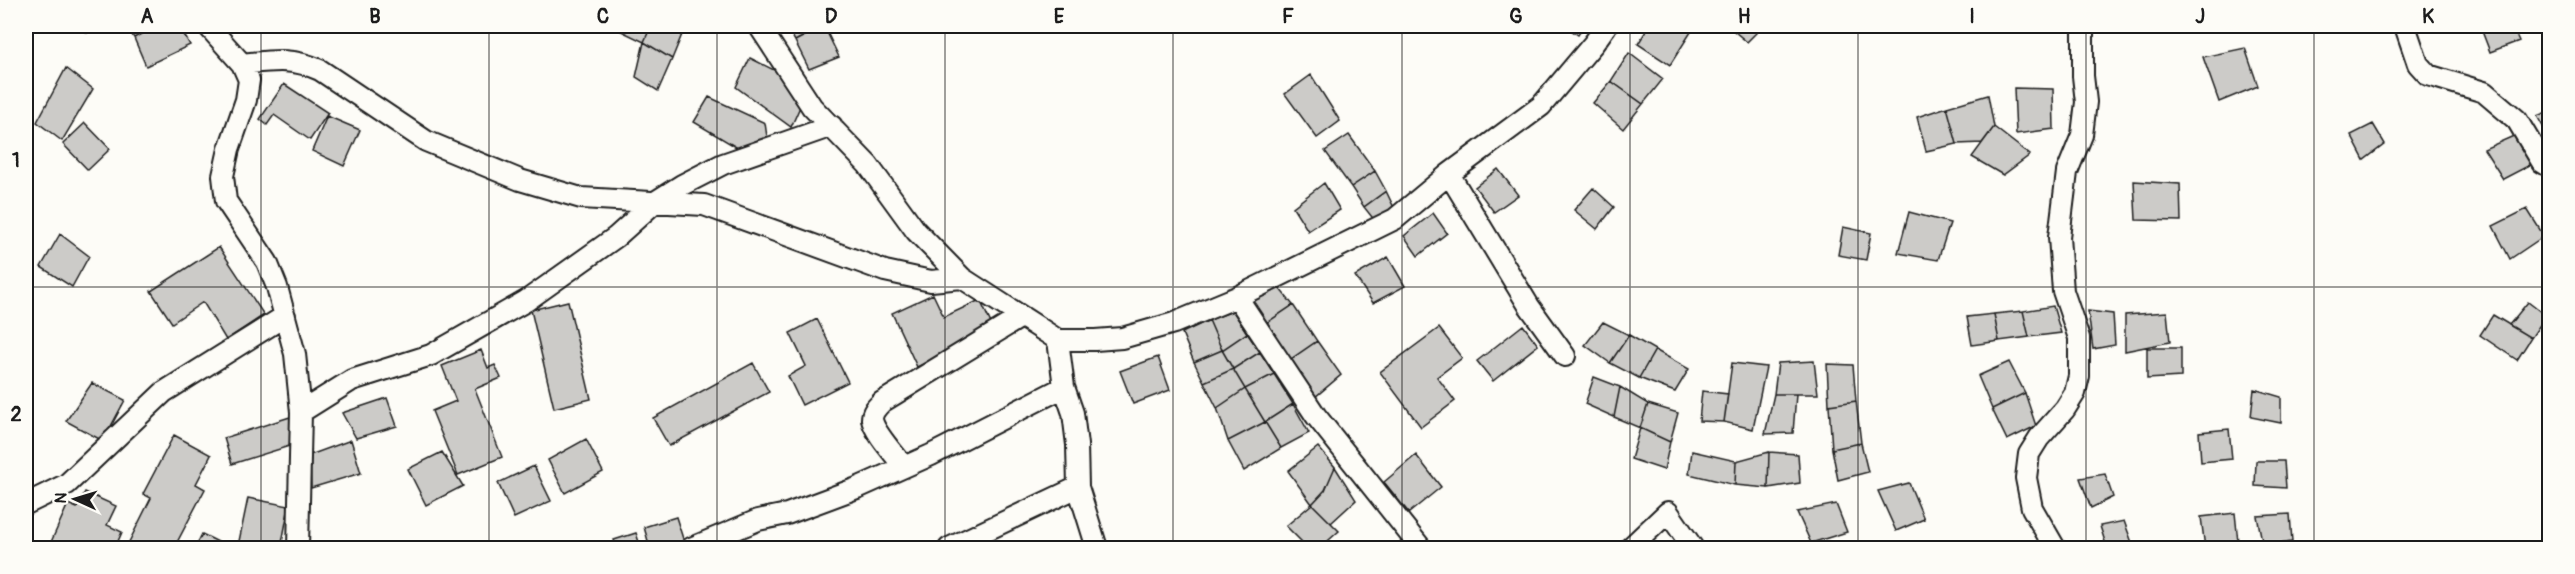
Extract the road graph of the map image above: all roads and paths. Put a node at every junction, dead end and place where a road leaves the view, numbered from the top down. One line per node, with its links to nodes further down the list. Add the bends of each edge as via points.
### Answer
1 (208, 26): 6 (street)
2 (759, 26): 7 (street, via 812,107)
3 (1606, 26): 9 (street, via 1540,106)
4 (2083, 26): 29 (street, via 2086,102 2082,135 2067,172 2059,237 2063,291 2079,338 2079,376 2065,409 2029,454 2026,478 2032,508)
5 (2405, 26): 8 (street, via 2418,64 2428,75 2484,92 2517,120 2542,162)
6 (242, 64): 10 (street, via 290,60 306,63 426,141 520,180 581,198); 13 (street, via 249,80 223,176 226,201 267,262)
7 (832, 126): 10 (street, via 723,164); 11 (street, via 868,165 916,231)
8 (2550, 167)
9 (1449, 174): 12 (street, via 1395,219); 16 (street)
10 (656, 202): 11 (street, via 705,204 885,271 931,282); 18 (street, via 616,237 526,301 430,355 352,380)
11 (962, 278): 14 (street)
12 (1238, 297): 15 (street, via 1143,333 1095,340); 26 (street, via 1316,416)
13 (285, 316): 18 (street, via 295,354); 21 (street, via 164,392 68,484)
14 (1022, 317): 15 (street); 19 (street, via 874,410 876,429)
15 (1058, 340): 17 (street)
16 (1564, 356)
17 (1064, 387): 19 (street); 20 (street, via 1073,413)
18 (301, 412): 22 (street)
19 (904, 466): 23 (street, via 857,488 787,514 758,520)
20 (1078, 487): 24 (street); 25 (street)
21 (26, 504)
22 (298, 549)
23 (691, 549)
24 (949, 549)
25 (1097, 549)
26 (1421, 549)
27 (1630, 549): 28 (street, via 1668,512)
28 (1693, 549)
29 (2055, 549)

